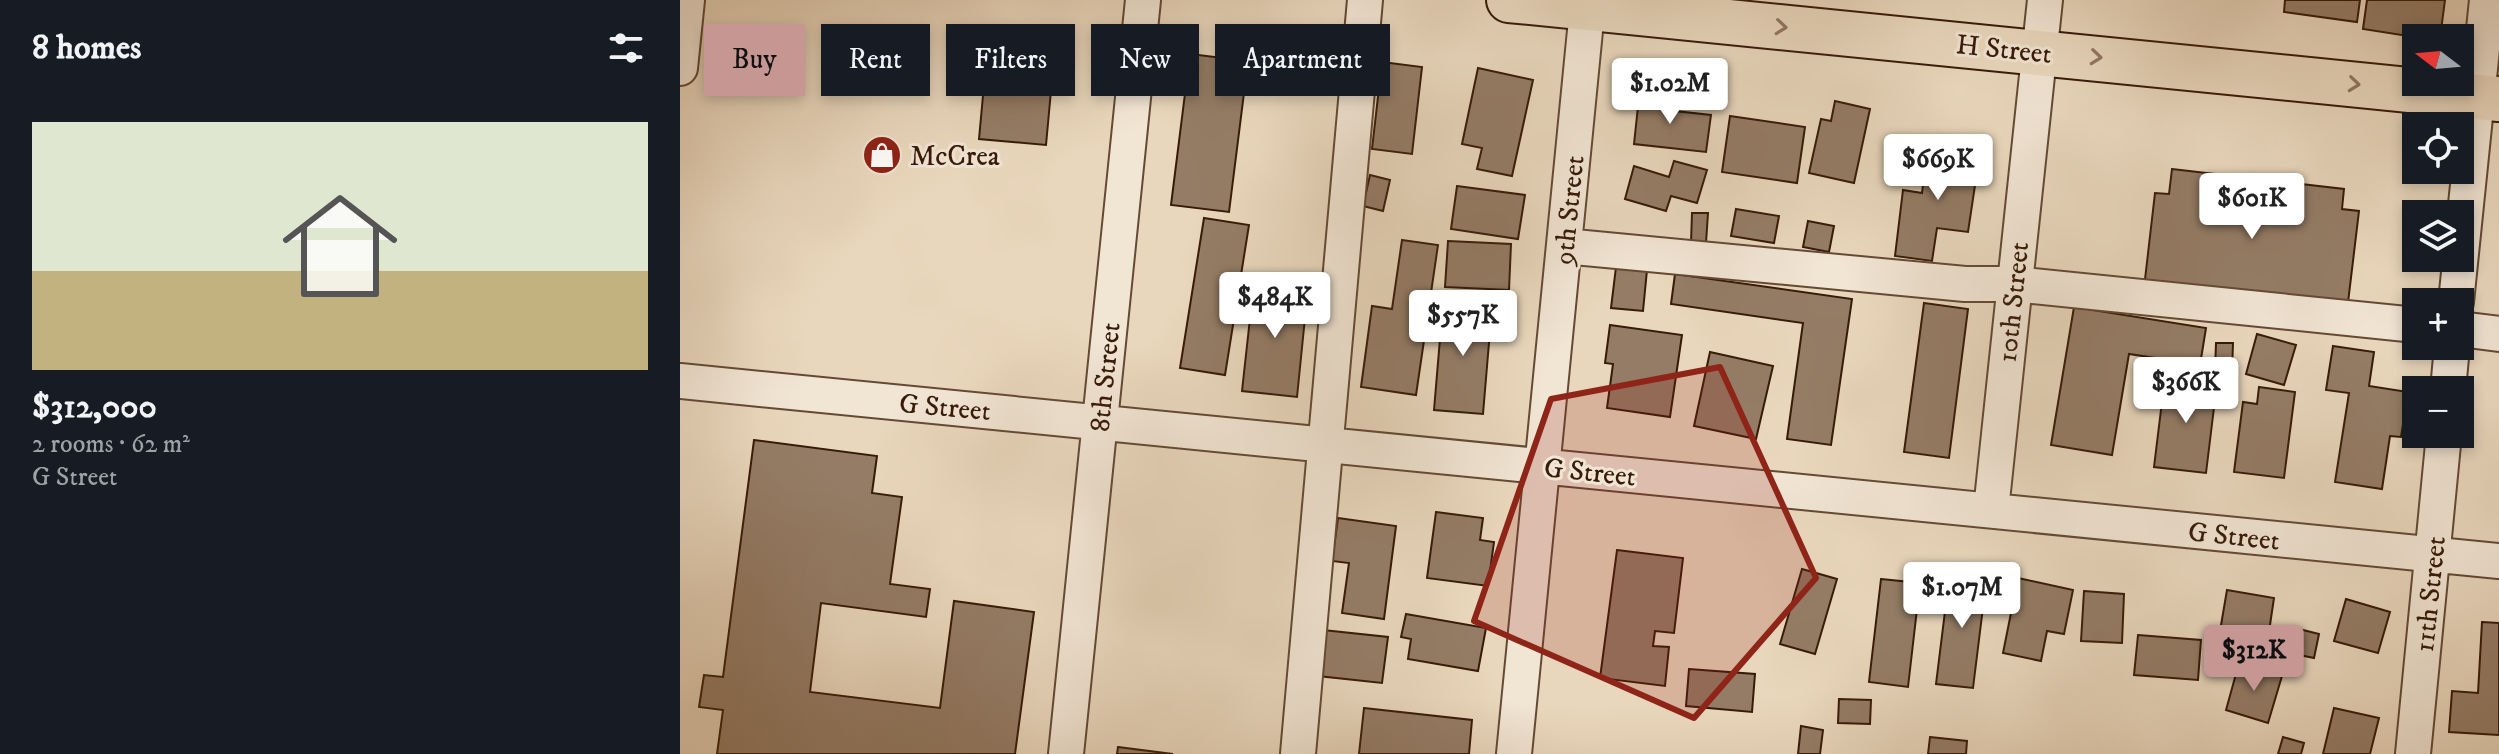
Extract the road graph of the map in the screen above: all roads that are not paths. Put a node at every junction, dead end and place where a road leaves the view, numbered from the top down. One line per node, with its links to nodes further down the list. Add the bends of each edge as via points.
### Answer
1 (687, 0): 9 (street)
2 (1143, 0): 18 (street, 8th Street)
3 (1365, 0): 19 (street)
4 (1509, 0): 7 (main road, H Street)
5 (2045, 0): 8 (street, 10th Street)
6 (2487, 0): 10 (street)
7 (1588, 4): 8 (main road, H Street, one-way to 8); 11 (street, 9th Street)
8 (2041, 52): 10 (main road, H Street, one-way to 10); 12 (street, 10th Street)
9 (680, 68)
10 (2488, 98): 13 (street)
11 (1564, 246): 12 (street, via 1965,284); 21 (street, 9th Street)
12 (2014, 284): 14 (street); 22 (street, 10th Street)
13 (2458, 288)
14 (2402, 324)
15 (2474, 331): 16 (street)
16 (2499, 334)
17 (680, 381): 18 (street, G Street)
18 (1099, 421): 19 (street, G Street); 25 (street, 8th Street)
19 (1326, 444): 21 (street, G Street); 26 (street)
20 (2443, 448): 23 (street, 11th Street)
21 (1542, 467): 22 (street, G Street); 27 (street, 9th Street)
22 (1991, 510): 23 (street, G Street)
23 (2432, 555): 24 (street, G Street); 28 (street, 11th Street)
24 (2499, 561)
25 (1066, 754)
26 (1298, 754)
27 (1514, 754)
28 (2413, 754)

